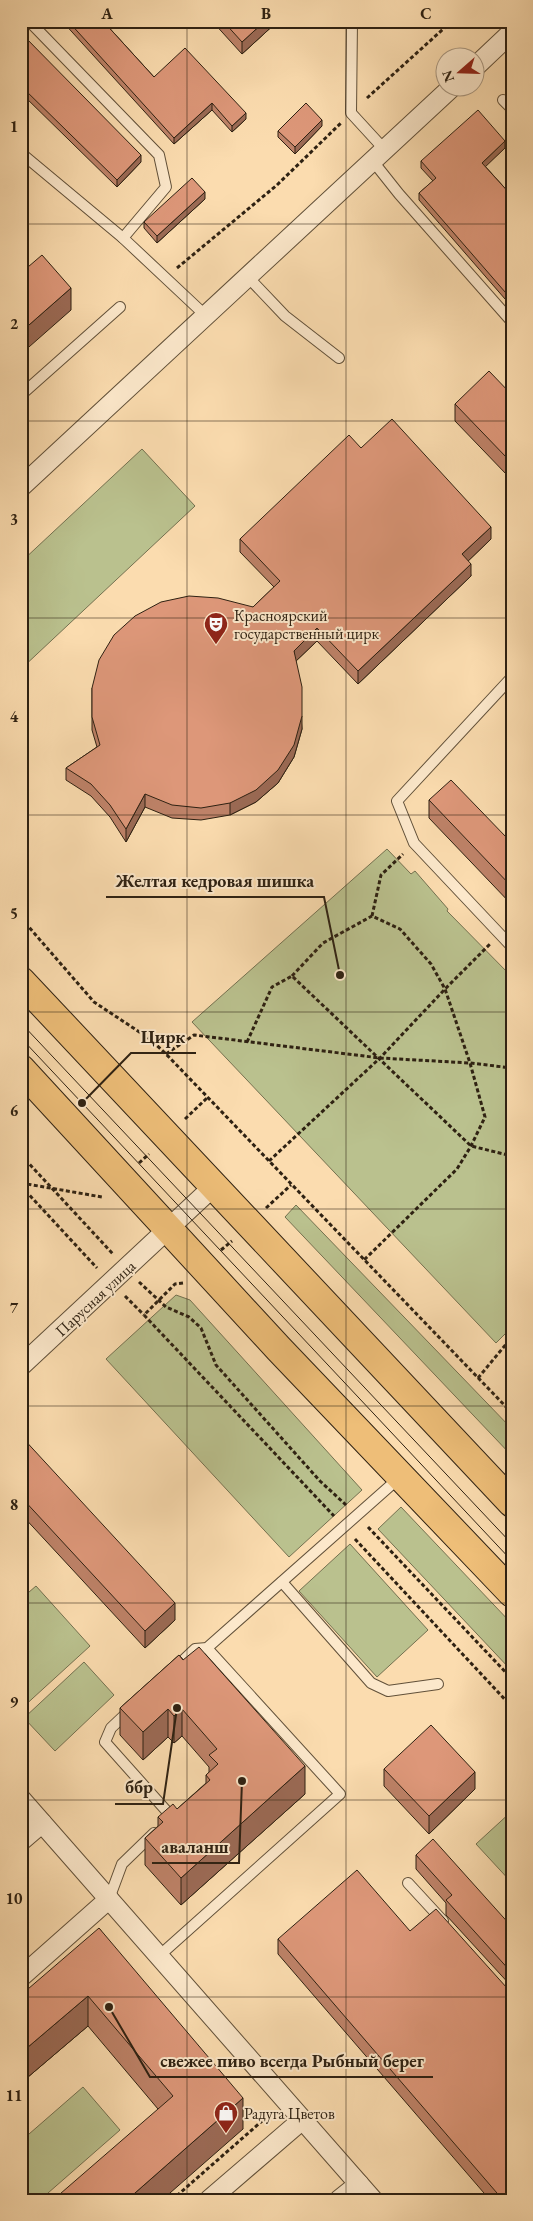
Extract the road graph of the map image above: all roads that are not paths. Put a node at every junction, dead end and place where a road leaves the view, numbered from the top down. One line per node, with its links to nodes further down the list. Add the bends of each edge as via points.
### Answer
1 (29, 21): 10 (lane, via 159,155 166,187)
2 (352, 21): 9 (lane, via 352,113)
3 (512, 32): 4 (street)
4 (486, 57)
5 (441, 98): 9 (street)
6 (503, 100): 7 (lane)
7 (512, 109)
8 (21, 153): 10 (lane)
9 (378, 155): 11 (street); 14 (lane, via 399,194)
10 (123, 238): 13 (lane)
11 (247, 276): 13 (street); 15 (lane, via 285,316)
12 (120, 307): 16 (lane)
13 (205, 315): 17 (street)
14 (512, 322)
15 (339, 358)
16 (21, 395)
17 (21, 487)
18 (512, 677): 19 (lane, via 397,801 414,843)
19 (512, 947)
20 (21, 981): 22 (highway)
21 (21, 1069): 23 (highway)
22 (214, 1186): 23 (street, Парусная улица); 26 (highway)
23 (168, 1230): 24 (street, Парусная улица); 25 (highway)
24 (21, 1366)
25 (401, 1475): 27 (lane); 28 (highway)
26 (512, 1503)
27 (282, 1582): 29 (lane); 31 (lane, via 371,1683 388,1691)
28 (512, 1594)
29 (207, 1648): 30 (lane, via 195,1649); 39 (lane, via 340,1794)
30 (167, 1675)
31 (438, 1684)
32 (139, 1702): 37 (lane, via 111,1728 105,1742 171,1816 122,1864)
33 (21, 1799): 34 (street)
34 (42, 1822): 35 (street); 37 (street)
35 (21, 1841)
36 (408, 1883): 38 (lane)
37 (109, 1899): 39 (street); 40 (street)
38 (447, 1926)
39 (159, 1956): 41 (street)
40 (21, 1977)
41 (302, 2120): 42 (street); 43 (street)
42 (359, 2184): 44 (street); 45 (street)
43 (209, 2200)
44 (339, 2200)
45 (373, 2200)

